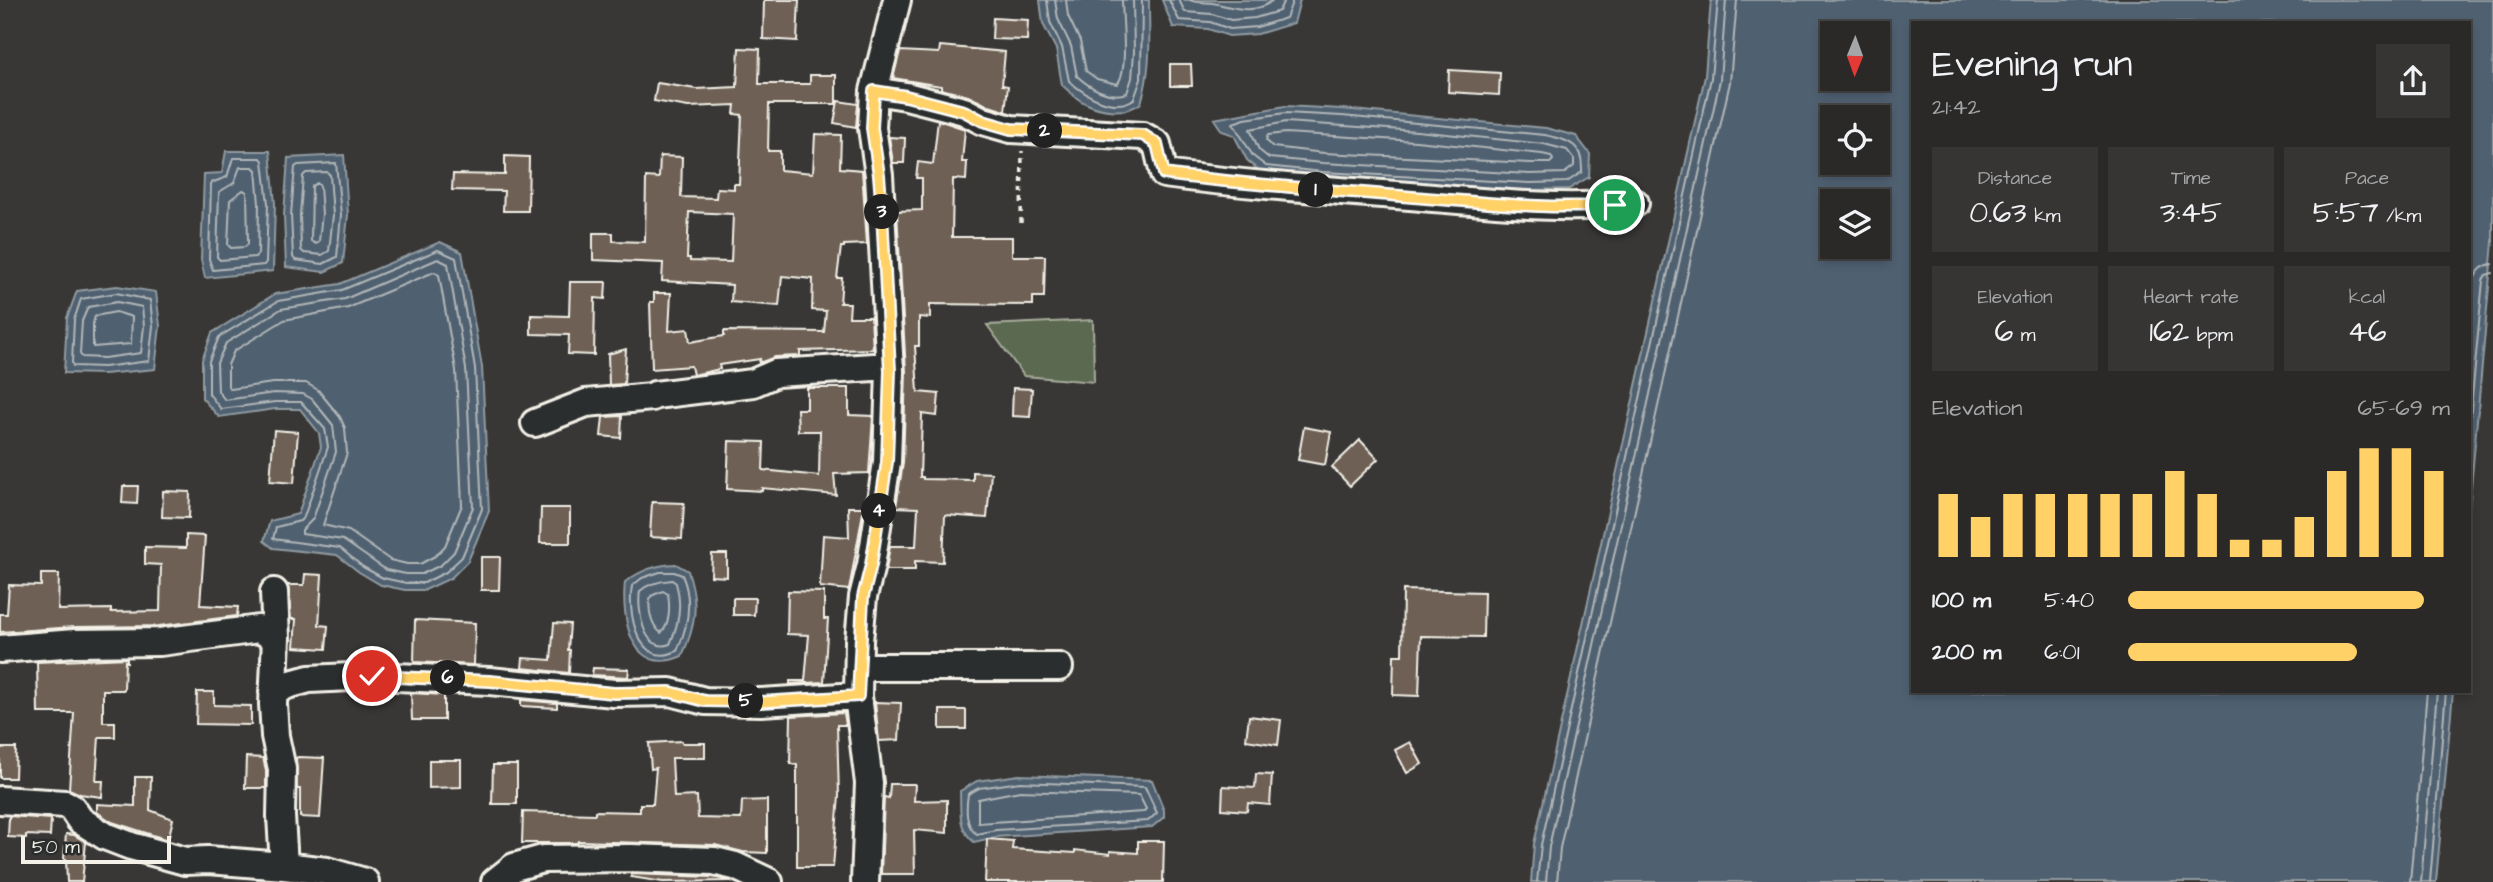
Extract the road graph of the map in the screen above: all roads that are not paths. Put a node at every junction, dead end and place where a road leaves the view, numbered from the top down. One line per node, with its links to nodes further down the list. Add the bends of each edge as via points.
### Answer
1 (897, 0): 2 (street)
2 (874, 91): 3 (street, via 1023,130 1143,135 1157,144 1164,174 1490,203 1578,208); 4 (street, via 872,128 880,187)
3 (1634, 204)
4 (890, 366): 5 (street, via 776,373 753,383 586,403); 9 (street, via 887,462 863,597)
5 (535, 423)
6 (274, 592): 7 (street)
7 (276, 638): 8 (street, via 259,629 160,642); 11 (street)
8 (0, 649)
9 (859, 667): 10 (street); 12 (street)
10 (1059, 667)
11 (273, 692): 12 (street, via 309,679 372,676 614,693 670,692 705,701); 14 (street, via 282,769)
12 (858, 696): 18 (street, via 869,783)
13 (0, 800): 14 (street, via 65,804 105,836 185,861)
14 (284, 866): 15 (street)
15 (365, 882)
16 (495, 882): 17 (street, via 514,867 542,859 631,858 714,861)
17 (769, 882)
18 (865, 882)

